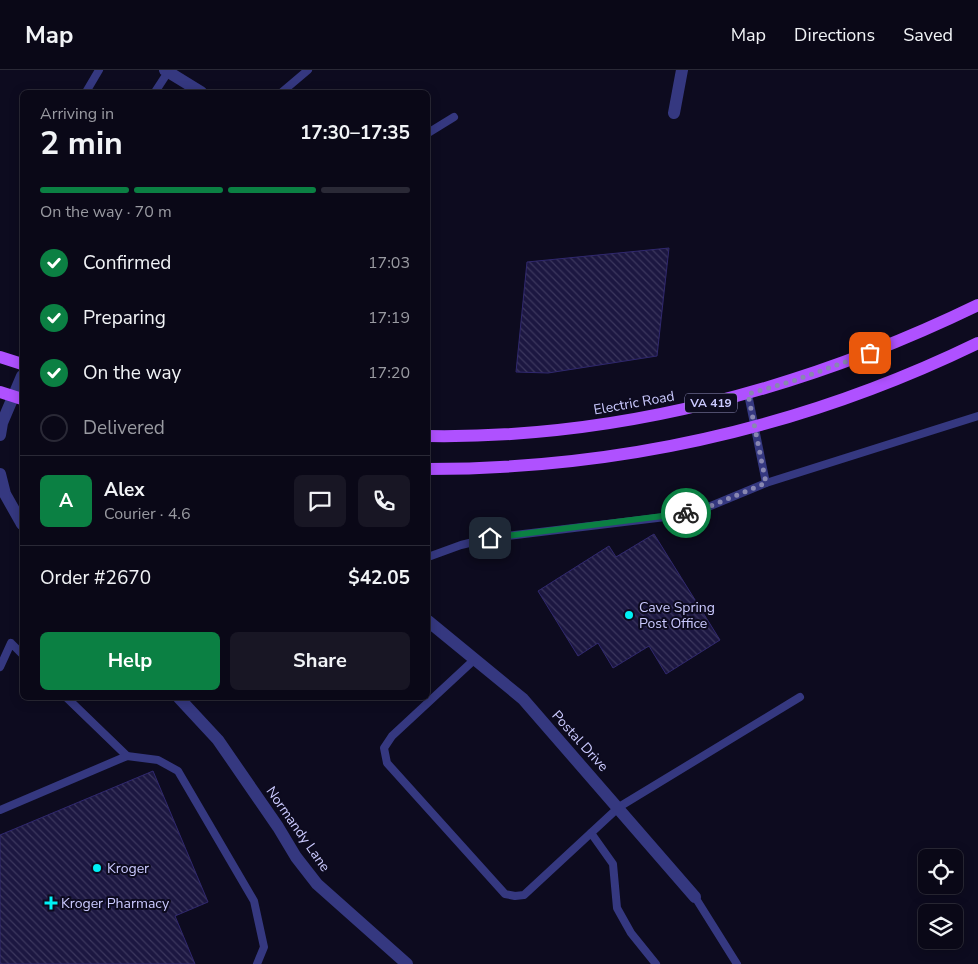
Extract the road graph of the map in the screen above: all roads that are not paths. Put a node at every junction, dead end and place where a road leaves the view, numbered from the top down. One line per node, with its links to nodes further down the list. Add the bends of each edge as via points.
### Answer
1 (99, 70): 5 (lane)
2 (308, 70): 8 (lane)
3 (682, 70): 9 (street)
4 (166, 71): 6 (lane); 7 (street)
5 (87, 90)
6 (156, 90)
7 (198, 90)
8 (284, 90)
9 (674, 113)
10 (454, 117): 11 (lane)
11 (430, 132)
12 (978, 304): 17 (main road, Electric Road / VA 419, via 852,360)
13 (978, 343): 20 (main road, VA 419, via 877,388)
14 (0, 357): 15 (main road)
15 (20, 363)
16 (0, 392): 18 (main road)
17 (748, 394): 20 (lane); 22 (main road, Electric Road / VA 419, via 669,413 599,425)
18 (18, 398): 21 (street, via 2,423)
19 (978, 416): 25 (lane)
20 (755, 428): 23 (main road, VA 419, via 671,448 610,458 542,465); 25 (lane)
21 (0, 435)
22 (430, 436)
23 (430, 469)
24 (0, 474): 26 (street)
25 (766, 483): 28 (lane, via 701,510 674,516 490,538)
26 (2, 495): 27 (street)
27 (20, 521)
28 (430, 556)
29 (430, 623): 31 (street, Postal Drive)
30 (20, 652): 32 (lane, via 11,643)
31 (476, 659): 37 (street, Postal Drive, via 523,699); 39 (lane, via 392,736 384,748 387,763 505,894 524,895)
32 (0, 667)
33 (800, 696): 37 (lane)
34 (69, 700): 36 (lane)
35 (181, 700): 42 (street, Normandy Lane, via 218,740 317,884)
36 (127, 756): 38 (lane); 41 (lane, via 158,760 178,771 254,901 264,947)
37 (619, 807): 39 (lane); 40 (street, Postal Drive)
38 (0, 810)
39 (591, 833): 43 (lane, via 612,864 617,908 631,933)
40 (695, 897): 44 (lane)
41 (257, 964)
42 (406, 964)
43 (656, 964)
44 (737, 964)

